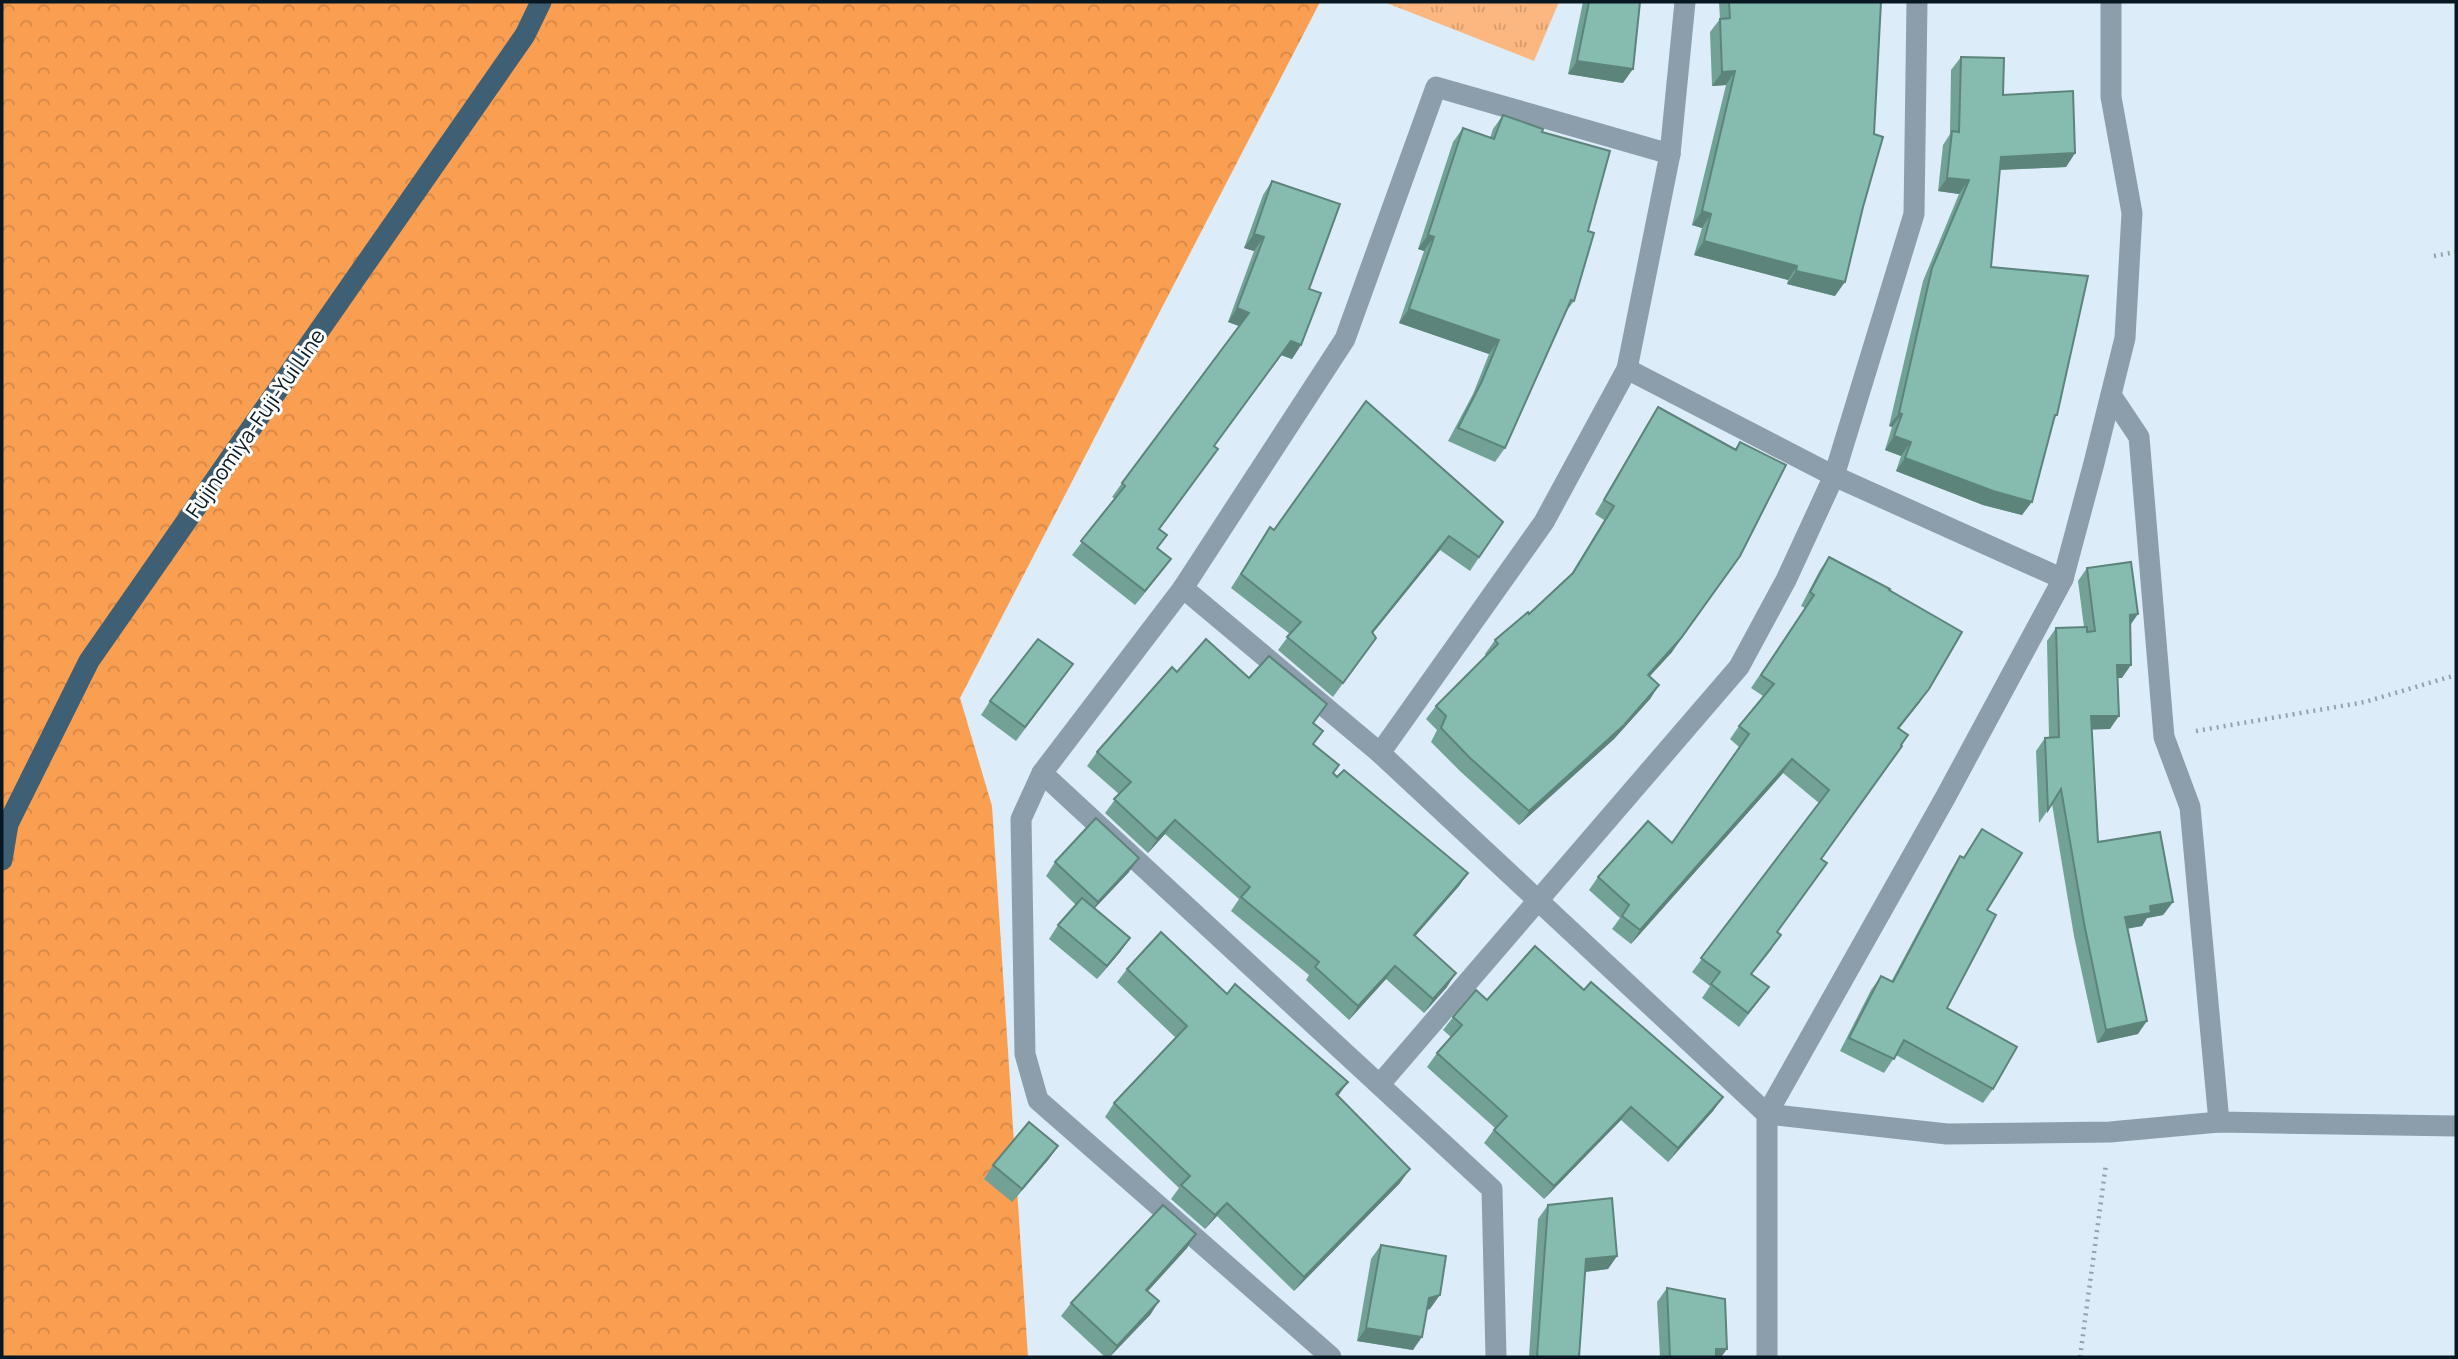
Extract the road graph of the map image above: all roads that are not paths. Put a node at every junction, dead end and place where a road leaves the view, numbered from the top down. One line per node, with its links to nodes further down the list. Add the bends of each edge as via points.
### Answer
1 (541, 2): 13 (main road, Fujinomiya-Fuji-Yui Line, via 525,35 89,661 8,824)
2 (1685, 2): 5 (street)
3 (1917, 2): 8 (street, via 1914,214)
4 (2113, 4): 7 (street, via 2111,97 2132,213 2125,338)
5 (1671, 154): 6 (street); 10 (street, via 1436,87 1345,340)
6 (1627, 369): 8 (street); 11 (street, via 1544,522)
7 (2111, 395): 9 (street); 17 (street, via 2139,437 2164,737 2190,807)
8 (1834, 476): 9 (street); 14 (street, via 1739,667)
9 (2063, 579): 16 (street)
10 (1183, 588): 11 (street); 12 (street)
11 (1380, 753): 14 (street)
12 (1042, 773): 15 (street); 19 (street, via 1021,819 1025,1054 1038,1100)
13 (2, 860)
14 (1537, 902): 15 (street); 16 (street)
15 (1380, 1084): 20 (street, via 1492,1189)
16 (1767, 1114): 17 (street, via 1947,1134 2110,1132); 21 (street)
17 (2219, 1122): 18 (street)
18 (2456, 1126)
19 (1331, 1357)
20 (1496, 1357)
21 (1767, 1357)

